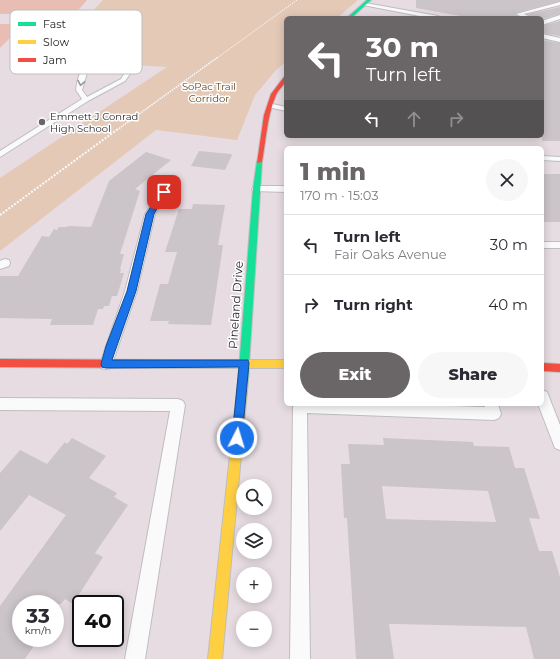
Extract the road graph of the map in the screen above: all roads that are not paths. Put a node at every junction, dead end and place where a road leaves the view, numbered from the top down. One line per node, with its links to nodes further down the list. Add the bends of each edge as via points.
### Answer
1 (468, 0): 2 (lane)
2 (474, 0)
3 (560, 3): 9 (lane, via 519,14)
4 (364, 4): 5 (lane); 6 (street); 7 (lane)
5 (405, 12): 7 (lane); 8 (lane)
6 (351, 16)
7 (400, 16)
8 (427, 16)
9 (524, 16)
10 (560, 17): 11 (lane)
11 (544, 21)
12 (544, 36): 13 (lane)
13 (560, 40)
14 (544, 41): 15 (lane)
15 (560, 44)
16 (84, 74): 19 (lane, one-way to 19, via 80,90)
17 (128, 74): 19 (lane, one-way to 17)
18 (284, 81): 20 (street, Pineland Drive, via 274,94)
19 (86, 100): 22 (lane)
20 (270, 105): 21 (lane); 25 (street, Pineland Drive, via 262,140)
21 (284, 108)
22 (0, 155)
23 (544, 158): 24 (lane)
24 (560, 159)
25 (256, 188): 26 (lane); 31 (street, Pineland Drive)
26 (284, 189)
27 (164, 192): 32 (lane, via 150,214 131,291)
28 (544, 245): 29 (lane)
29 (560, 245)
30 (0, 363): 32 (street)
31 (245, 363): 32 (street); 33 (street); 41 (street, Pineland Drive)
32 (106, 364)
33 (284, 364)
34 (544, 367): 35 (street)
35 (560, 368)
36 (544, 401): 39 (lane)
37 (0, 404): 40 (lane, via 178,405)
38 (492, 406): 42 (lane, via 494,414 300,407)
39 (560, 443)
40 (135, 659)
41 (215, 659)
42 (300, 659)

